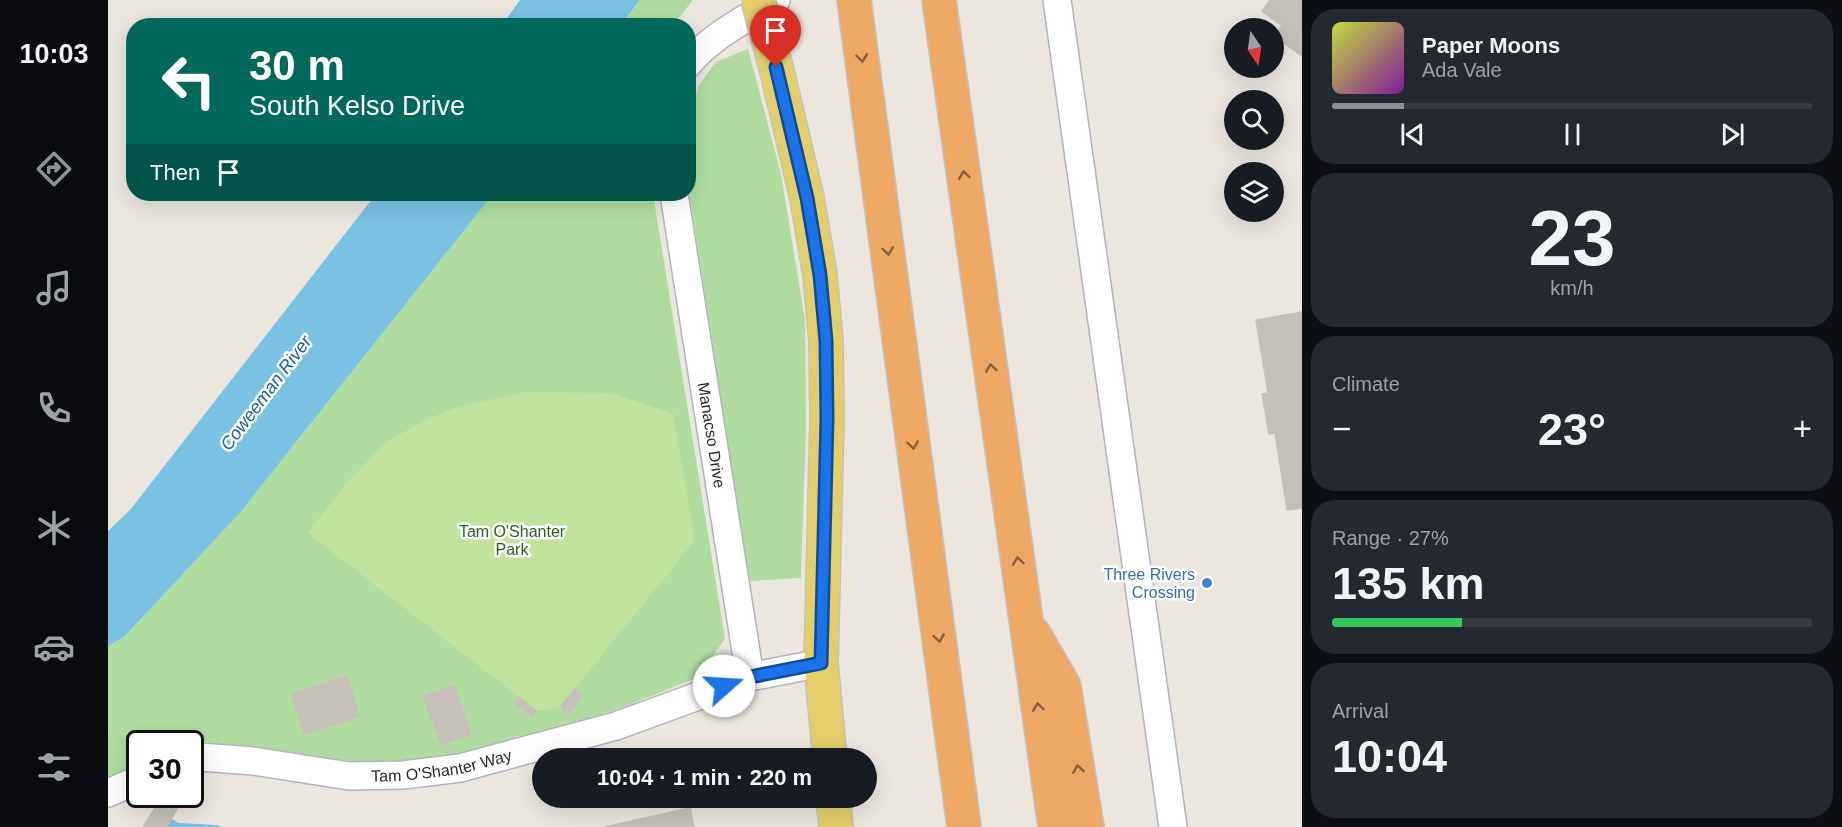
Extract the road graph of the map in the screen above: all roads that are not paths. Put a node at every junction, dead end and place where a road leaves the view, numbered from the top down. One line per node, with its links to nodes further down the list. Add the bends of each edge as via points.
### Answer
1 (758, 0): 9 (main road, bridge, via 807,198 820,275 827,419)
2 (776, 0): 6 (street)
3 (854, 0): 16 (highway, one-way to 16)
4 (939, 0): 8 (highway, one-way to 4)
5 (1057, 0): 20 (street)
6 (696, 54)
7 (675, 201): 10 (street, Manacso Drive)
8 (1026, 619): 18 (highway, one-way to 8); 19 (highway, one-way to 8, via 1064,686)
9 (821, 663): 10 (street, Tam O'Shanter Way); 11 (main road)
10 (750, 677): 12 (street, Tam O'Shanter Way, via 616,726 460,768 349,776)
11 (829, 748)
12 (204, 757)
13 (126, 785): 14 (street)
14 (108, 793)
15 (834, 808): 17 (main road)
16 (963, 825)
17 (836, 827)
18 (1054, 827)
19 (1087, 827)
20 (1173, 827)

